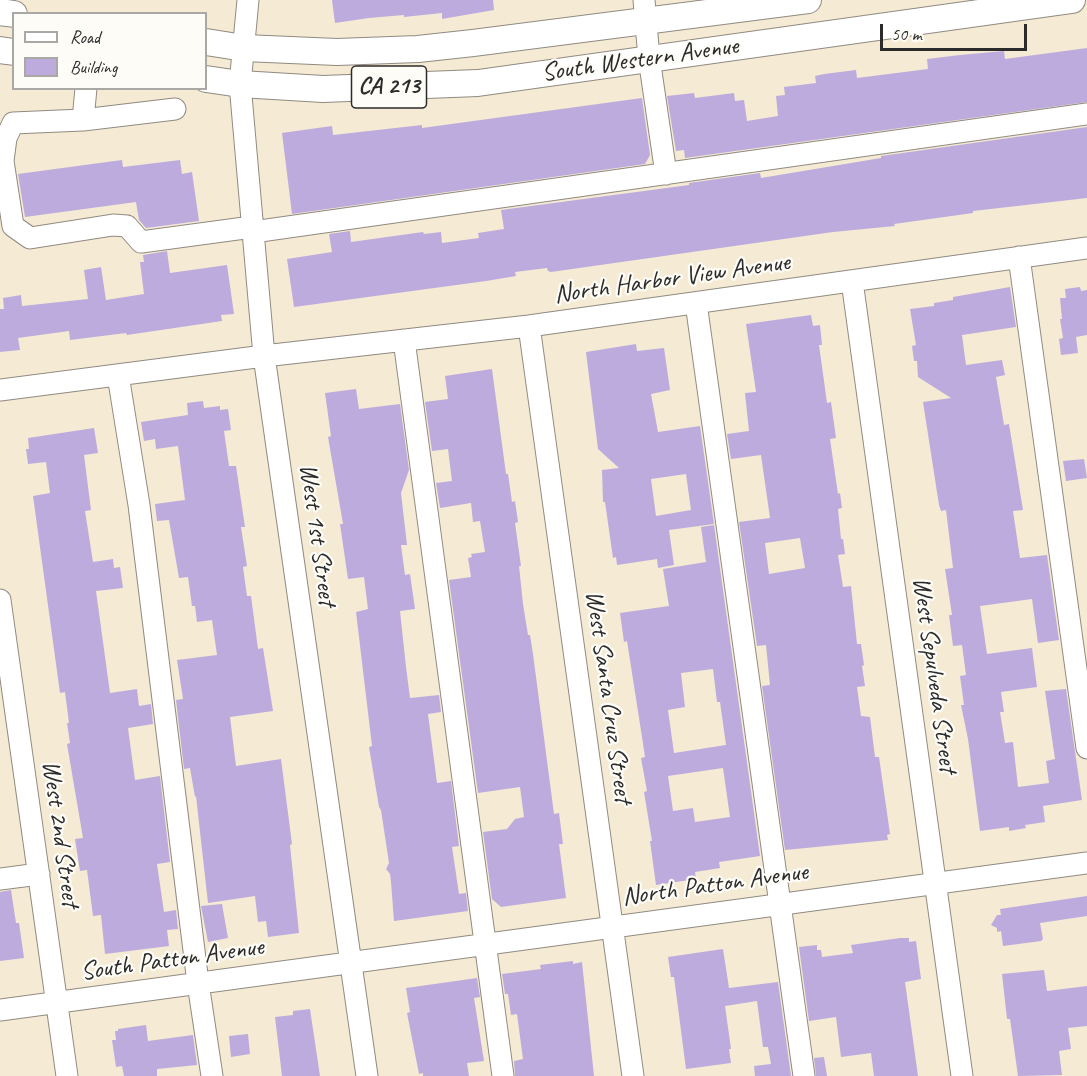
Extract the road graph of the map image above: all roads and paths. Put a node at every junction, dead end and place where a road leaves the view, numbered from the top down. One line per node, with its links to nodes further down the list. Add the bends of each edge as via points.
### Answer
1 (248, 0): 6 (street, West 1st Street)
2 (808, 0): 4 (main road, South Western Avenue / CA 213)
3 (1072, 0): 7 (main road, South Western Avenue / CA 213)
4 (645, 11): 6 (main road, South Western Avenue / CA 213, via 418,49 337,52); 7 (street)
5 (207, 42): 6 (main road, South Western Avenue / CA 213)
6 (244, 48): 9 (street, West 1st Street)
7 (649, 58): 9 (main road, South Western Avenue / CA 213, via 478,83 323,89); 14 (street)
8 (207, 79): 9 (main road, South Western Avenue / CA 213)
9 (240, 84): 15 (street, West 1st Street)
10 (86, 90): 13 (street)
11 (175, 109): 13 (street)
12 (1087, 114): 14 (street)
13 (83, 120): 15 (street, via 13,123 6,138 3,161 13,226 30,238 112,225 127,226 141,242)
14 (666, 174): 15 (street)
15 (253, 230): 22 (street, West 1st Street)
16 (1087, 248): 17 (street, North Harbor View Avenue)
17 (1019, 257): 18 (street, North Harbor View Avenue); 26 (street)
18 (852, 281): 19 (street, North Harbor View Avenue); 30 (street, West Sepulveda Street)
19 (696, 303): 20 (street, North Harbor View Avenue); 31 (street)
20 (529, 326): 21 (street, North Harbor View Avenue); 32 (street, West Santa Cruz Street)
21 (404, 340): 22 (street, North Harbor View Avenue); 33 (street)
22 (264, 356): 23 (street, North Harbor View Avenue); 34 (street, West 1st Street)
23 (118, 375): 24 (street, North Harbor View Avenue); 35 (street, via 139,505)
24 (0, 390)
25 (0, 600): 28 (street, West 2nd Street)
26 (1087, 748)
27 (1087, 863): 30 (street, North Patton Avenue)
28 (39, 874): 29 (street); 36 (street, West 2nd Street)
29 (0, 879)
30 (935, 882): 31 (street, North Patton Avenue); 44 (street, West Sepulveda Street)
31 (781, 903): 32 (street, North Patton Avenue); 43 (street)
32 (613, 926): 33 (street, North Patton Avenue); 42 (street, West Santa Cruz Street)
33 (484, 944): 34 (street, North Patton Avenue); 41 (street)
34 (351, 963): 35 (street, South Patton Avenue); 40 (street, West 1st Street)
35 (198, 984): 36 (street, South Patton Avenue); 39 (street)
36 (57, 1002): 37 (street, South Patton Avenue); 38 (street, West 2nd Street)
37 (0, 1010)
38 (67, 1076)
39 (212, 1076)
40 (367, 1076)
41 (503, 1076)
42 (633, 1076)
43 (804, 1076)
44 (962, 1076)

